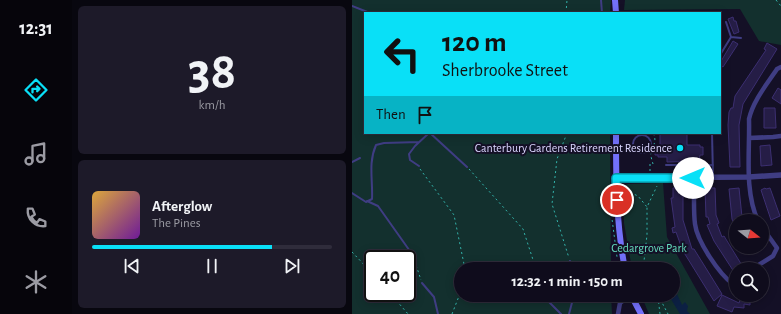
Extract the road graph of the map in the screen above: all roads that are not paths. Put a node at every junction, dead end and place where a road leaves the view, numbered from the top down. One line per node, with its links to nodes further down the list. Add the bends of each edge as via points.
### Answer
1 (601, 0): 5 (lane)
2 (616, 0): 6 (main road)
3 (352, 6): 4 (lane)
4 (367, 12)
5 (602, 12)
6 (616, 12)
7 (726, 22): 8 (lane)
8 (731, 37): 9 (lane); 10 (lane)
9 (741, 38)
10 (721, 53)
11 (781, 67): 19 (street, via 751,112)
12 (429, 134): 20 (lane)
13 (431, 134): 26 (lane)
14 (616, 134): 30 (main road)
15 (635, 134): 18 (lane)
16 (712, 134): 24 (lane)
17 (781, 136): 19 (street)
18 (635, 138): 18 (lane, via 635,151 641,154 648,150 651,145 649,139 644,136)
19 (749, 138): 29 (street)
20 (418, 142): 25 (lane, via 408,157); 33 (lane, via 376,145 370,170 372,199)
21 (360, 158): 22 (lane)
22 (352, 162)
23 (666, 165): 24 (lane)
24 (713, 165): 28 (lane)
25 (419, 166)
26 (467, 167)
27 (781, 175): 29 (street)
28 (713, 177): 29 (street); 31 (street)
29 (749, 177): 34 (street)
30 (616, 178): 31 (street); 37 (main road)
31 (693, 178): 39 (street, via 695,226 702,242)
32 (352, 193): 33 (lane)
33 (367, 201): 36 (lane, via 378,206)
34 (755, 214)
35 (769, 237): 38 (street, via 777,248 772,256)
36 (409, 250)
37 (624, 262)
38 (763, 262)
39 (729, 282)
40 (422, 283): 45 (lane, via 434,297)
41 (549, 302): 46 (lane)
42 (572, 302): 47 (lane)
43 (621, 302): 48 (street)
44 (635, 302): 49 (main road)
45 (438, 314)
46 (561, 314)
47 (569, 314)
48 (618, 314)
49 (641, 314)

